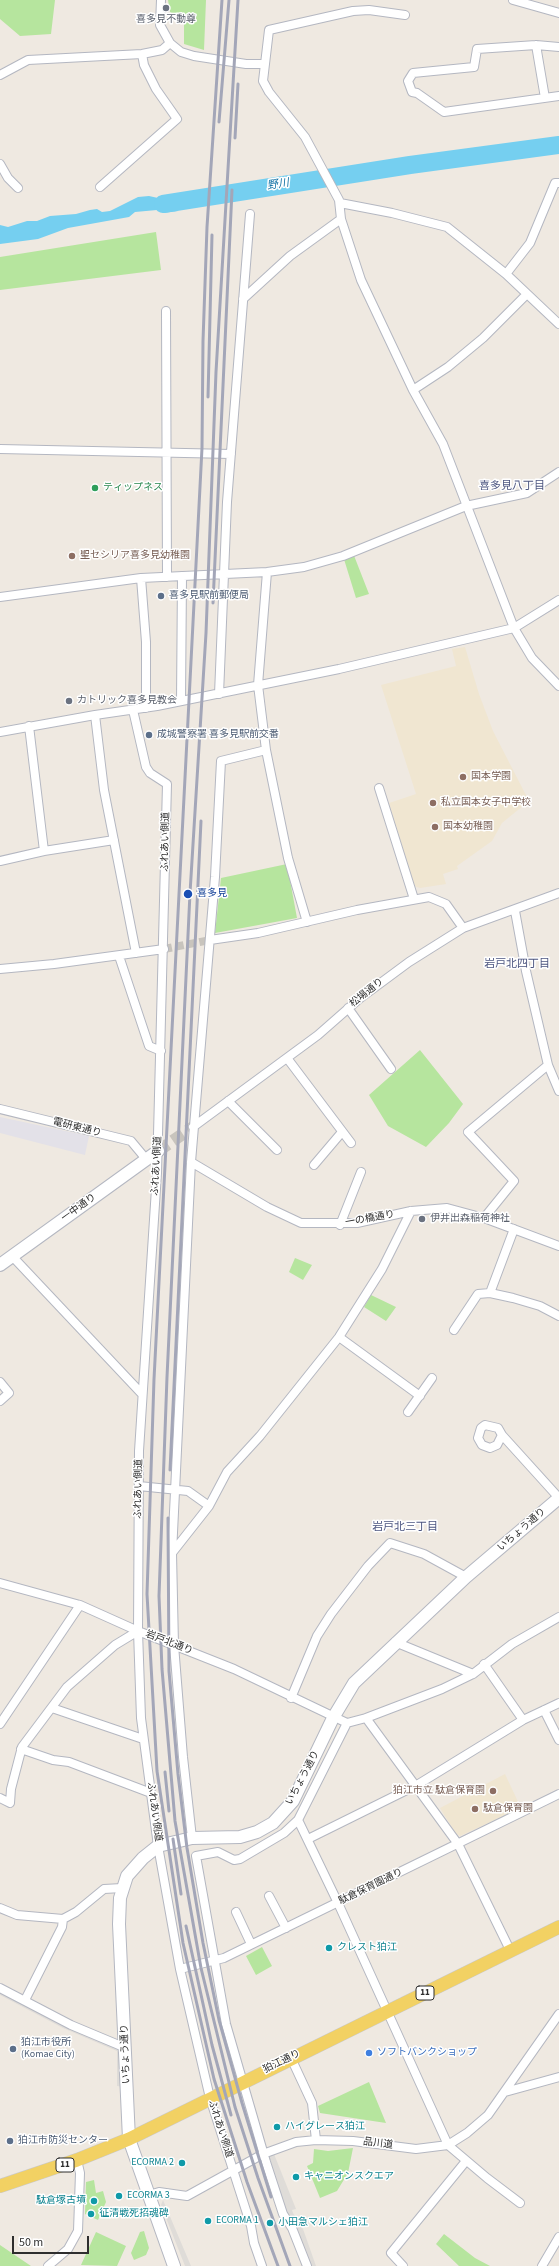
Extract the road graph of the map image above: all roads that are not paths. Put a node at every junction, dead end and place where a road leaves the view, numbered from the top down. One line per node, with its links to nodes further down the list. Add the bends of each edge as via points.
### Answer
1 (161, 0): 5 (street, via 160,25)
2 (513, 0): 3 (street)
3 (559, 13)
4 (405, 15): 9 (street, via 369,10 353,11 269,30)
5 (170, 43): 8 (street, via 162,50); 9 (street, via 181,52 194,56 246,64)
6 (536, 45): 7 (street); 12 (street); 12 (street, via 477,49 474,67 413,73 408,81 412,92 444,112)
7 (559, 47)
8 (142, 54): 10 (street, via 28,60); 15 (street, via 144,65 156,89 177,119)
9 (264, 64): 17 (street, via 263,81 305,137)
10 (0, 75)
11 (559, 96): 12 (street)
12 (545, 98)
13 (0, 164): 16 (street)
14 (559, 183): 20 (street, via 555,183 530,243)
15 (100, 187)
16 (18, 188)
17 (339, 202): 19 (street); 20 (street, via 392,212 447,227)
18 (250, 214): 22 (street)
19 (341, 219): 22 (street, via 290,256); 25 (street, via 361,280)
20 (506, 274): 21 (street)
21 (527, 294): 24 (street); 25 (street, via 483,338 448,367)
22 (244, 299): 28 (street)
23 (166, 311): 27 (street)
24 (559, 324)
25 (413, 390): 30 (street, via 443,444)
26 (0, 449): 27 (street)
27 (166, 452): 28 (street); 34 (street)
28 (231, 454): 32 (street)
29 (559, 472): 30 (street, via 527,493)
30 (466, 506): 31 (street, via 343,556 304,567); 38 (street)
31 (267, 572): 32 (street); 39 (street)
32 (224, 575): 33 (street); 41 (street)
33 (182, 576): 34 (street); 42 (street)
34 (167, 577): 35 (street)
35 (141, 578): 36 (street); 43 (street, via 146,642)
36 (0, 597)
37 (559, 600): 38 (street)
38 (514, 628): 39 (street, via 339,670); 40 (street, via 532,658)
39 (258, 685): 41 (street); 48 (street)
40 (559, 686)
41 (219, 694): 42 (street)
42 (181, 701): 43 (street)
43 (146, 708): 44 (street)
44 (133, 710): 45 (street); 59 (street, ふれあい側道, via 146,767 150,773 167,784)
45 (95, 714): 46 (street); 50 (street, via 104,790)
46 (28, 726): 47 (street); 51 (street)
47 (0, 732)
48 (266, 750): 56 (street, via 288,858); 58 (street, via 221,762)
49 (379, 788): 54 (street)
50 (114, 840): 51 (street); 60 (street)
51 (44, 851): 52 (street)
52 (0, 861)
53 (559, 894): 55 (street, 松場通り)
54 (414, 899): 56 (street); 57 (street, via 430,897 446,904)
55 (515, 911): 57 (street, 松場通り); 66 (street)
56 (307, 922): 58 (street)
57 (463, 928): 63 (street, 松場通り, via 398,969)
58 (210, 940): 71 (street)
59 (164, 949): 60 (street); 64 (street, ふれあい側道)
60 (136, 953): 61 (street)
61 (119, 956): 62 (street); 64 (street, via 149,1046)
62 (0, 969)
63 (348, 1008): 65 (street, 松場通り); 67 (street)
64 (161, 1051): 75 (street, ふれあい側道)
65 (287, 1058): 69 (street, 松場通り); 72 (street)
66 (548, 1065): 68 (street); 81 (street, via 468,1132 514,1181)
67 (391, 1068)
68 (559, 1091)
69 (228, 1101): 71 (street, 松場通り); 74 (street)
70 (0, 1109): 76 (street, 電研東通り, via 131,1141)
71 (193, 1127): 77 (street)
72 (342, 1132): 73 (street); 78 (street)
73 (351, 1143)
74 (277, 1150)
75 (158, 1151): 76 (street, 一中通り); 93 (street, ふれあい側道)
76 (146, 1159): 85 (street, 一中通り)
77 (191, 1162): 82 (street, 一の橋通り, via 267,1207 301,1223); 99 (street)
78 (314, 1165)
79 (360, 1172): 82 (street)
80 (411, 1212): 81 (street, 一の橋通り, via 447,1208); 82 (street, 一の橋通り, via 357,1224); 90 (street, via 382,1269)
81 (484, 1218): 83 (street, 一の橋通り)
82 (340, 1224)
83 (514, 1229): 84 (street, 一の橋通り); 87 (street)
84 (559, 1246)
85 (12, 1256): 86 (street, 一中通り); 93 (street)
86 (0, 1264)
87 (490, 1293): 88 (street, via 540,1306); 89 (street, via 478,1294)
88 (559, 1316)
89 (454, 1330)
90 (339, 1337): 94 (street); 101 (street, via 260,1436 227,1472)
91 (432, 1378): 94 (street)
92 (0, 1382): 95 (street, via 9,1393)
93 (142, 1394): 98 (street, ふれあい側道)
94 (420, 1396): 96 (street)
95 (0, 1401)
96 (408, 1412)
97 (502, 1435): 100 (street)
98 (139, 1486): 99 (street); 107 (street, ふれあい側道)
99 (175, 1489): 101 (street, via 188,1491); 102 (street)
100 (559, 1498): 103 (street, いちょう通り)
101 (209, 1506): 102 (street)
102 (172, 1553): 109 (street)
103 (466, 1577): 108 (street, いちょう通り); 112 (street, via 424,1554 390,1543 331,1614 317,1636)
104 (0, 1583): 105 (street, 岩戸北通り)
105 (80, 1605): 107 (street, 岩戸北通り); 120 (street)
106 (559, 1617): 110 (street, via 512,1644)
107 (138, 1632): 109 (street, 岩戸北通り); 114 (street, via 115,1645 67,1687); 121 (street, ふれあい側道)
108 (395, 1642): 111 (street); 116 (street, いちょう通り, via 354,1683)
109 (174, 1645): 112 (street, 岩戸北通り, via 234,1669); 129 (street)
110 (484, 1664): 111 (street); 118 (street)
111 (473, 1674): 117 (street, via 442,1689)
112 (291, 1698): 116 (street, 岩戸北通り)
113 (559, 1703): 115 (street)
114 (52, 1708): 121 (street); 123 (street)
115 (544, 1710): 118 (street); 122 (street)
116 (333, 1718): 119 (street, 岩戸北通り); 129 (street, いちょう通り, via 293,1801 273,1822 257,1832 240,1837)
117 (366, 1718): 119 (street); 124 (street)
118 (523, 1720): 124 (street)
119 (347, 1723): 128 (street)
120 (0, 1724)
121 (143, 1739): 125 (street, ふれあい側道)
122 (559, 1740)
123 (22, 1749): 125 (street, via 53,1760 69,1762); 127 (street, via 11,1789 10,1804)
124 (417, 1785): 130 (street); 131 (street)
125 (152, 1793): 132 (street, ふれあい側道)
126 (559, 1794): 131 (street, 駄倉保育園通り)
127 (0, 1798)
128 (298, 1820): 130 (street); 143 (street, via 284,1833 240,1859 234,1860 218,1852 196,1856)
129 (192, 1838): 132 (street, いちょう通り)
130 (308, 1839): 135 (street)
131 (458, 1844): 135 (street, 駄倉保育園通り); 142 (street)
132 (158, 1846): 133 (street, いちょう通り, via 132,1869); 144 (street, ふれあい側道)
133 (122, 1888): 138 (street, via 104,1890); 149 (street, いちょう通り, via 119,1924)
134 (269, 1896): 140 (street)
135 (338, 1903): 140 (street, 駄倉保育園通り); 147 (street)
136 (0, 1908): 138 (street, via 17,1915)
137 (236, 1912): 141 (street)
138 (63, 1919): 146 (street, via 62,1927)
139 (559, 1927): 142 (main road, 狛江通り / 11)
140 (286, 1928): 141 (street, 駄倉保育園通り)
141 (251, 1944): 143 (street, 駄倉保育園通り)
142 (510, 1950): 147 (main road, 狛江通り / 11)
143 (214, 1960): 144 (street, 駄倉保育園通り); 152 (street, via 226,2024)
144 (180, 1969): 154 (street, ふれあい側道)
145 (0, 1988): 146 (street)
146 (25, 2000): 149 (street, via 71,2025)
147 (387, 2012): 150 (main road, 狛江通り / 11); 157 (street)
148 (559, 2014): 153 (street, 品川道)
149 (126, 2048): 155 (street, いちょう通り)
150 (290, 2058): 152 (main road, 狛江通り / 11); 156 (street, via 312,2103)
151 (559, 2077): 153 (street)
152 (243, 2082): 154 (main road, 狛江通り / 11); 158 (street)
153 (505, 2092): 157 (street, 品川道, via 488,2115)
154 (210, 2098): 155 (main road, 狛江通り / 11); 161 (street, ふれあい側道)
155 (129, 2138): 159 (main road, 狛江通り / 11); 163 (street, いちょう通り)
156 (316, 2140): 157 (street, 品川道, via 353,2141 416,2149); 158 (street, 品川道, via 296,2142)
157 (448, 2145): 160 (street)
158 (264, 2154): 161 (street, 品川道); 169 (street, via 283,2214 292,2228)
159 (77, 2160): 162 (main road, 狛江通り / 11); 167 (street, via 80,2173 78,2231 68,2250)
160 (466, 2161): 164 (street); 170 (street, via 391,2253)
161 (234, 2171): 163 (street, 品川道, via 187,2196 159,2192); 168 (street, ふれあい側道)
162 (0, 2186)
163 (148, 2195): 166 (street, いちょう通り)
164 (520, 2203)
165 (559, 2236): 171 (street)
166 (171, 2265)
167 (48, 2266)
168 (262, 2266)
169 (307, 2266)
170 (403, 2266)
171 (542, 2266)

